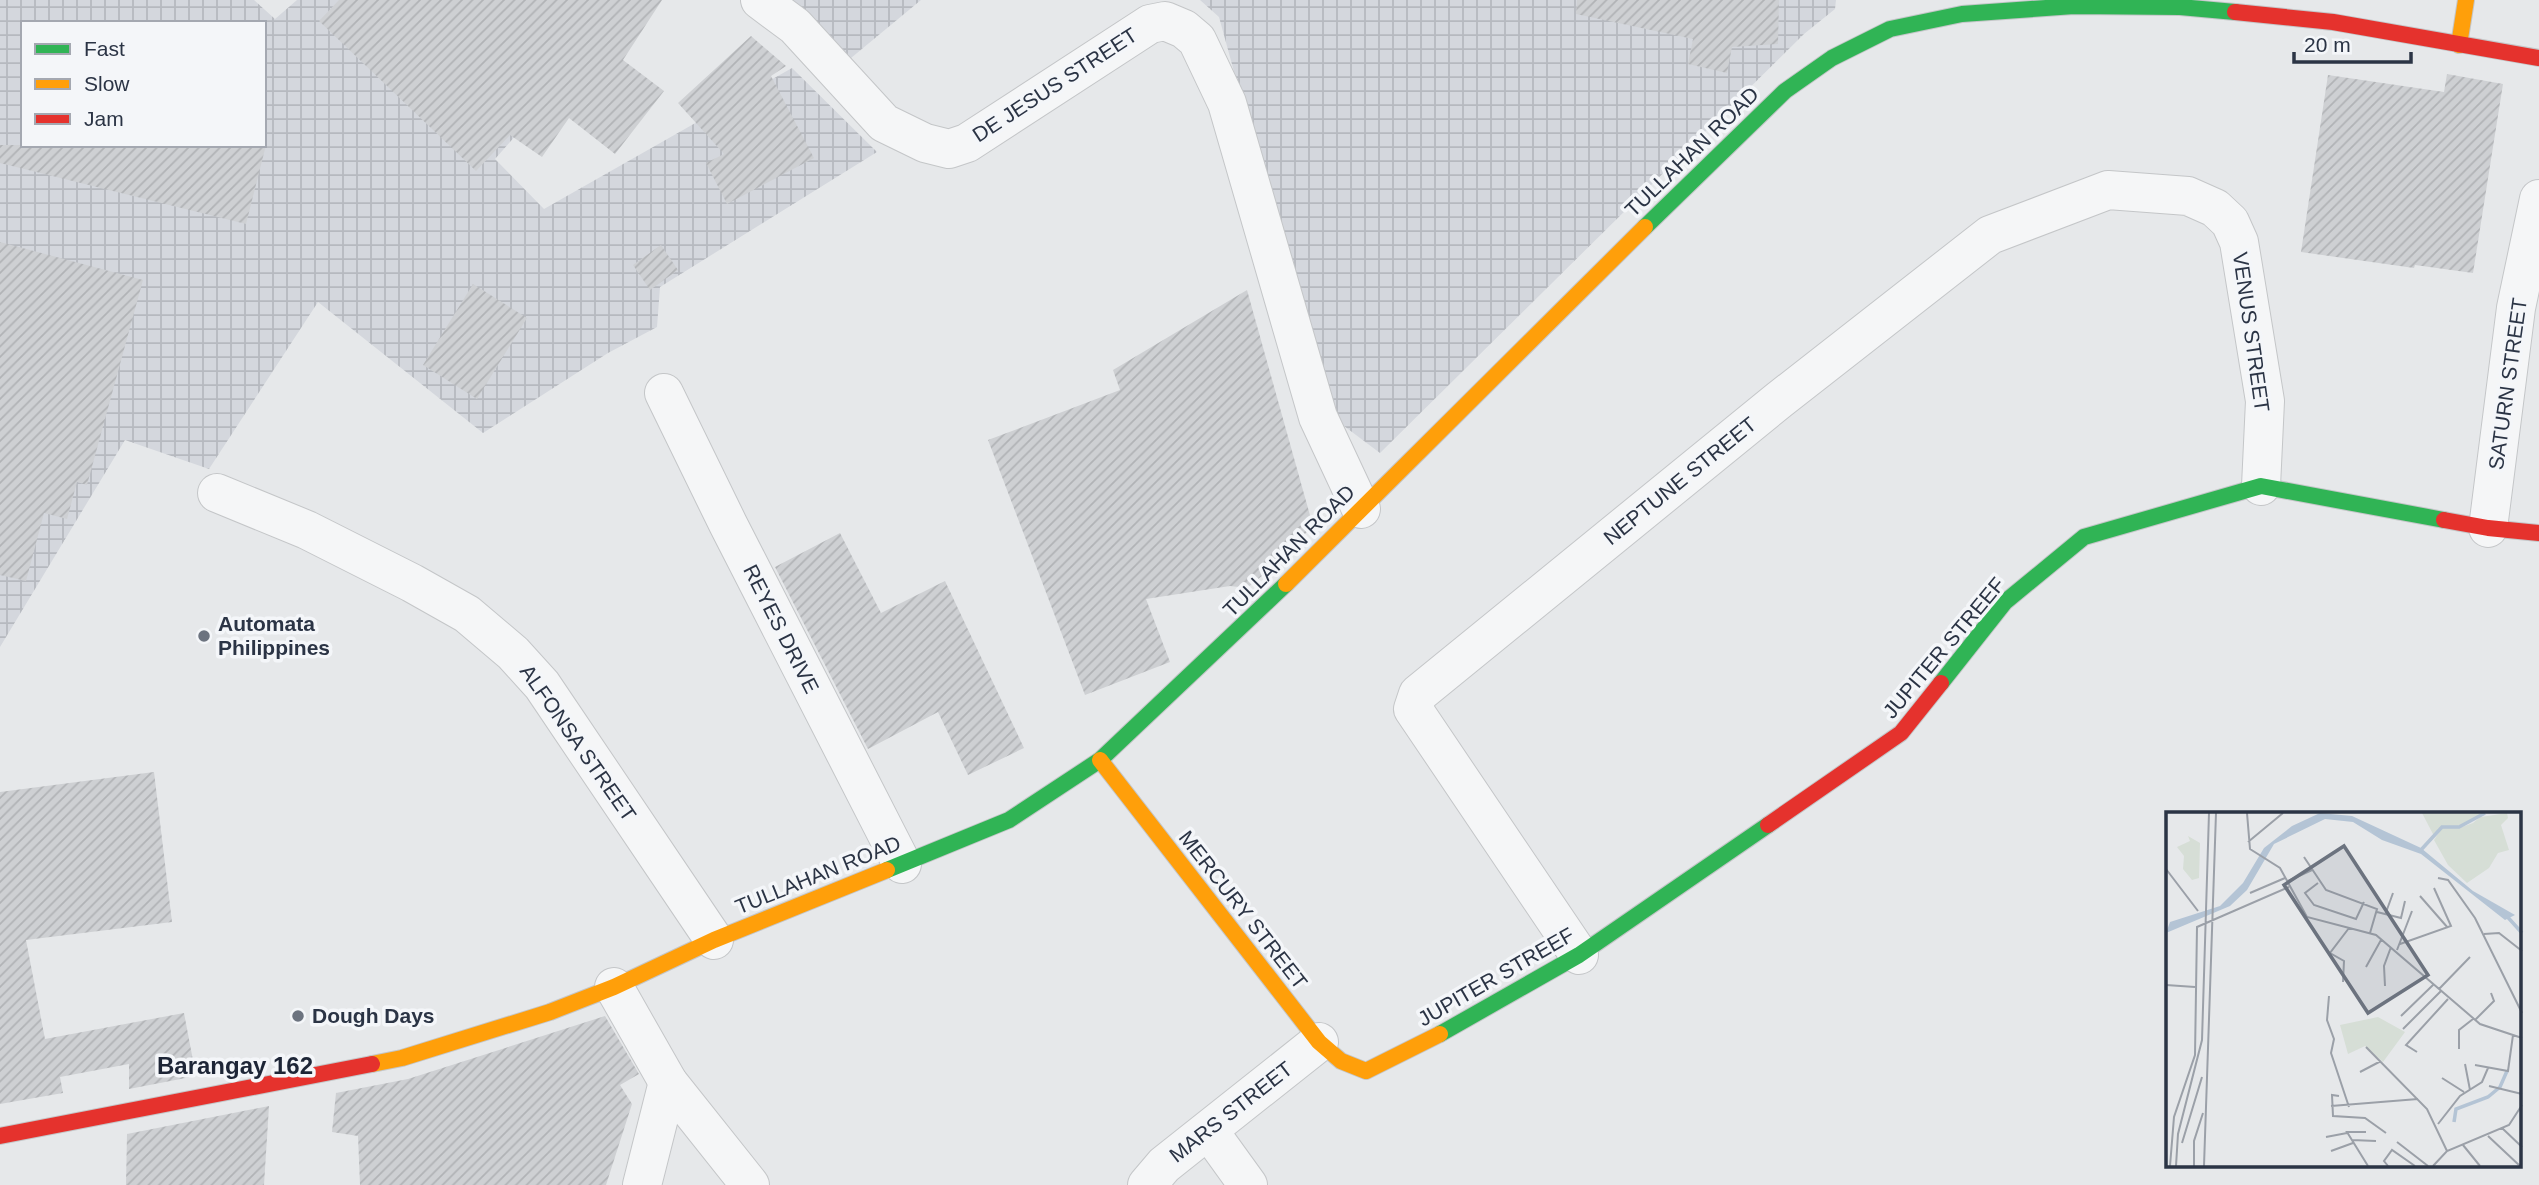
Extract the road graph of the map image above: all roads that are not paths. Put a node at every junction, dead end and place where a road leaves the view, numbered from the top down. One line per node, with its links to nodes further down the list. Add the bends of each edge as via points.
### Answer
1 (760, 0): 11 (street, DE JESUS STREET, via 794,26 884,123 948,149 967,143 1150,24 1165,21 1197,40 1227,103 1318,417)
2 (2466, 0): 4 (main road)
3 (1963, 7): 4 (main road, TULLAHAN ROAD, via 2180,7 2333,22); 11 (main road, TULLAHAN ROAD, via 1890,29 1832,58 1785,91)
4 (2459, 45): 5 (main road, TULLAHAN ROAD)
5 (2539, 58)
6 (2539, 199): 12 (street, SATURN STREET, via 2516,308)
7 (2230, 222): 9 (street, VENUS STREET, via 2239,242 2265,401); 17 (street, NEPTUNE STREET, via 2215,208 2188,196 2108,190 1990,235 1418,694 1413,709)
8 (664, 393): 15 (street, REYES DRIVE)
9 (2261, 486): 12 (main road, JUPITER STREEF); 17 (main road, JUPITER STREEF, via 2084,537 2005,602 1901,733)
10 (217, 493): 16 (street, ALFONSA STREET, via 307,530 412,583 467,614 513,653 542,685)
11 (1361, 509): 14 (main road, TULLAHAN ROAD)
12 (2488, 528): 13 (main road, JUPITER STREEF)
13 (2539, 533)
14 (1100, 760): 15 (main road, TULLAHAN ROAD, via 1009,820); 19 (main road, MERCURY STREET)
15 (902, 864): 16 (main road, TULLAHAN ROAD)
16 (714, 940): 18 (main road, TULLAHAN ROAD)
17 (1580, 955): 20 (main road, JUPITER STREEF)
18 (614, 987): 21 (street); 23 (main road, TULLAHAN ROAD, via 402,1058)
19 (1319, 1042): 20 (main road, MERCURY STREET, via 1341,1061); 22 (street, MARS STREET)
20 (1366, 1071)
21 (668, 1082): 24 (street); 25 (street)
22 (1209, 1130): 26 (street, MARS STREET); 27 (street)
23 (0, 1136)
24 (642, 1185)
25 (750, 1185)
26 (1147, 1185)
27 (1248, 1185)

